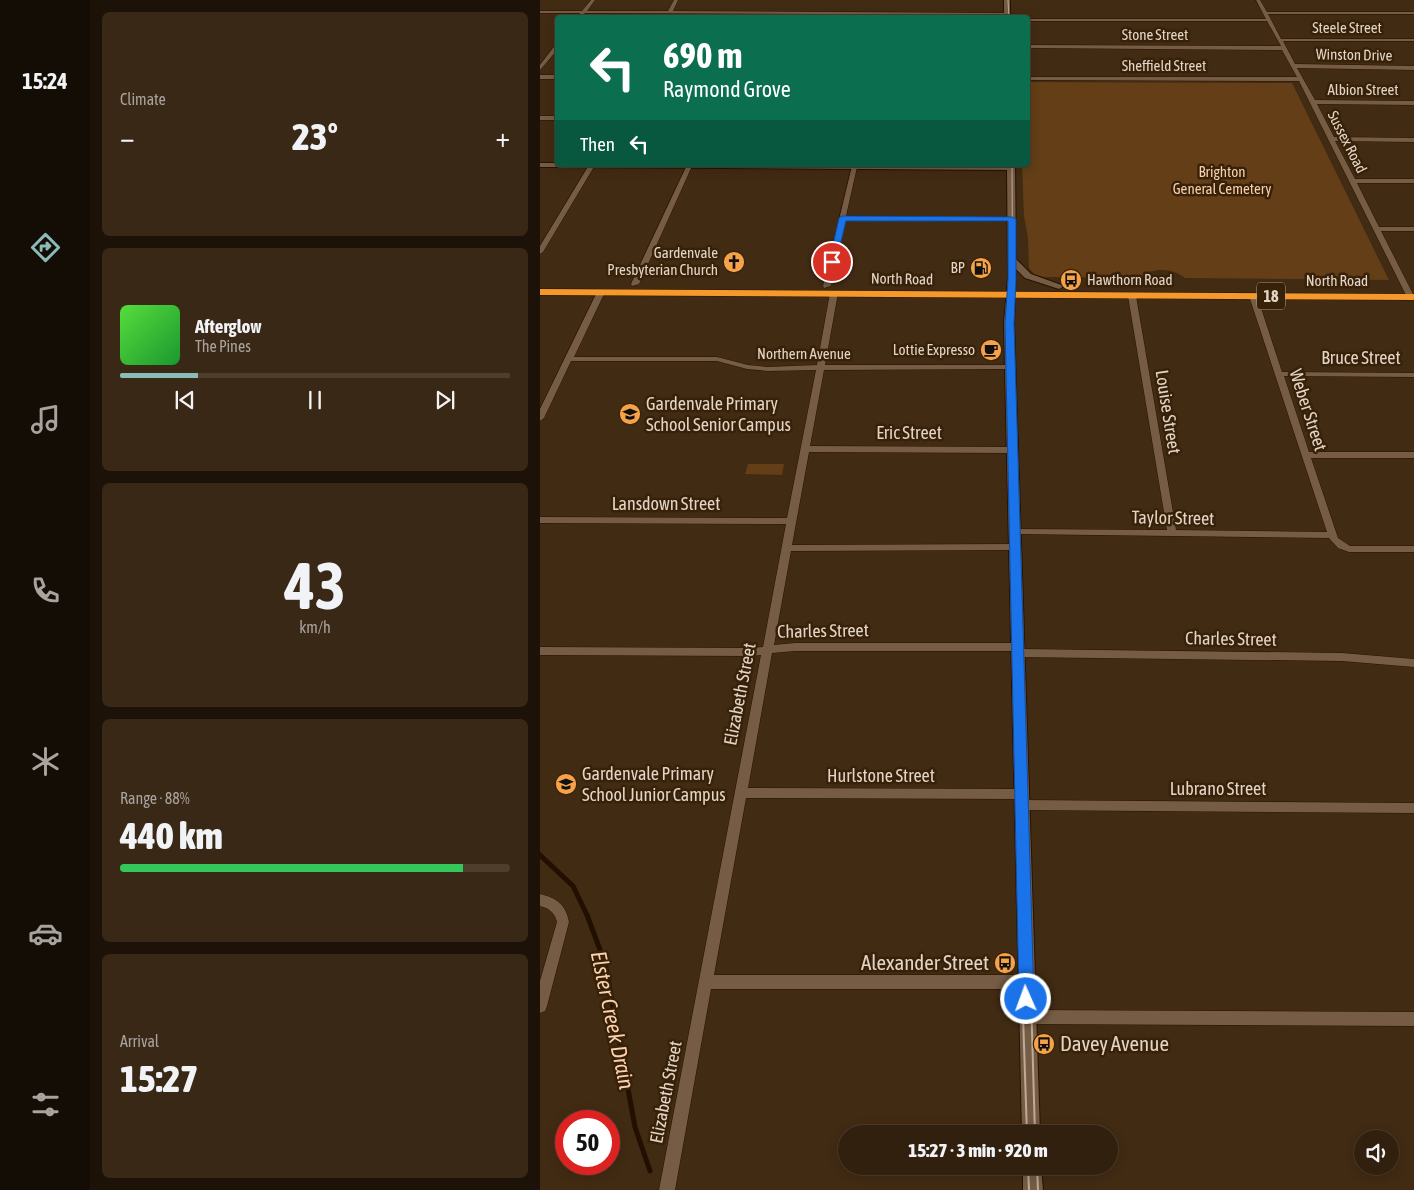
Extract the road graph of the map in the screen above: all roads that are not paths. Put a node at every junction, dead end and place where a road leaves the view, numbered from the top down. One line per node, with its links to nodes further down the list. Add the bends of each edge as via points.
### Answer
1 (593, 0): 6 (street)
2 (676, 0): 7 (street)
3 (1007, 0): 11 (main road)
4 (1259, 1): 8 (street, Sussex Road)
5 (540, 12): 6 (street)
6 (583, 12): 7 (street); 12 (street)
7 (669, 12): 10 (street)
8 (1266, 13): 9 (street); 15 (street, Sussex Road)
9 (1414, 13)
10 (683, 14): 13 (street)
11 (1007, 14): 13 (street)
12 (581, 15)
13 (799, 15)
14 (1030, 20): 15 (street)
15 (1269, 20): 16 (street, Sussex Road)
16 (1279, 40): 17 (street, Steele Street); 19 (street, Sussex Road)
17 (1414, 40)
18 (1030, 47): 19 (street, Stone Street)
19 (1284, 48): 21 (street, Sussex Road)
20 (555, 49): 22 (street)
21 (1293, 66): 23 (street, Winston Drive); 27 (street, Sussex Road)
22 (540, 68)
23 (1414, 68)
24 (540, 77): 25 (street)
25 (555, 78)
26 (1030, 79): 27 (street, Sheffield Street)
27 (1300, 79): 28 (street, Sussex Road)
28 (1313, 102): 29 (street, Albion Street); 32 (street, Sussex Road)
29 (1414, 102)
30 (540, 118): 31 (street)
31 (555, 118)
32 (1331, 139): 33 (street); 41 (street, Sussex Road)
33 (1414, 140)
34 (540, 165): 35 (main road)
35 (555, 165)
36 (591, 167): 47 (street)
37 (689, 167): 50 (street)
38 (854, 167): 39 (main road); 43 (street, Elizabeth Street)
39 (972, 167)
40 (1011, 167): 44 (main road)
41 (1352, 181): 42 (street); 45 (street, Sussex Road)
42 (1414, 182)
43 (842, 218): 44 (street); 52 (street, Elizabeth Street)
44 (1012, 219): 48 (main road)
45 (1377, 229): 46 (street); 56 (street, Sussex Road)
46 (1414, 229)
47 (540, 252)
48 (1012, 260): 51 (main road, via 1028,276); 53 (main road)
49 (540, 284): 50 (highway, North Road / 18)
50 (635, 284): 52 (highway, North Road / 18)
51 (1059, 286): 53 (highway, North Road / 18); 56 (highway, North Road / 18)
52 (831, 290): 53 (highway, North Road / 18); 55 (highway, North Road / 18); 60 (street, Elizabeth Street)
53 (1011, 291): 57 (highway, North Road / 18); 61 (main road)
54 (540, 292): 55 (highway, North Road / 18)
55 (601, 292): 59 (street)
56 (1411, 292): 58 (highway, North Road / 18)
57 (1132, 296): 58 (highway, North Road / 18); 73 (street, Louise Street)
58 (1253, 296): 62 (street, Weber Street)
59 (569, 359): 60 (street, Northern Avenue, via 717,359 752,368); 65 (street)
60 (820, 368): 61 (street, Northern Avenue); 67 (street, Elizabeth Street)
61 (1010, 368): 68 (main road)
62 (1278, 374): 63 (street, Bruce Street); 69 (street, Weber Street)
63 (1414, 375)
64 (540, 393): 65 (street)
65 (552, 393): 66 (street)
66 (540, 418)
67 (805, 449): 68 (street, Eric Street); 72 (street, Elizabeth Street)
68 (1012, 450): 75 (main road)
69 (1305, 455): 70 (street); 74 (street, Weber Street)
70 (1414, 455)
71 (540, 520): 72 (street, Lansdown Street)
72 (792, 521): 76 (street, Elizabeth Street)
73 (1172, 534): 74 (street, Taylor Street); 75 (street, Taylor Street)
74 (1332, 535): 77 (street, via 1337,544 1349,549)
75 (1014, 539): 76 (street, Taylor Street); 79 (main road)
76 (787, 548): 78 (street, Elizabeth Street)
77 (1414, 550)
78 (768, 649): 79 (street, Charles Street); 80 (street, Charles Street, via 750,652); 82 (street, Elizabeth Street)
79 (1017, 650): 81 (street, Charles Street, via 1342,657); 83 (main road)
80 (540, 651)
81 (1414, 663)
82 (741, 794): 83 (street, Hurlstone Street); 86 (street, Elizabeth Street)
83 (1021, 799): 84 (street, Lubrano Street); 87 (main road)
84 (1414, 808)
85 (540, 900): 88 (street, via 553,904 562,915 563,922)
86 (706, 982): 87 (street); 93 (street, Elizabeth Street)
87 (1026, 982): 89 (main road)
88 (540, 1006)
89 (1027, 1017): 90 (street); 91 (main road)
90 (1414, 1019)
91 (1031, 1125)
92 (1032, 1175): 94 (main road)
93 (668, 1183)
94 (1033, 1190)

